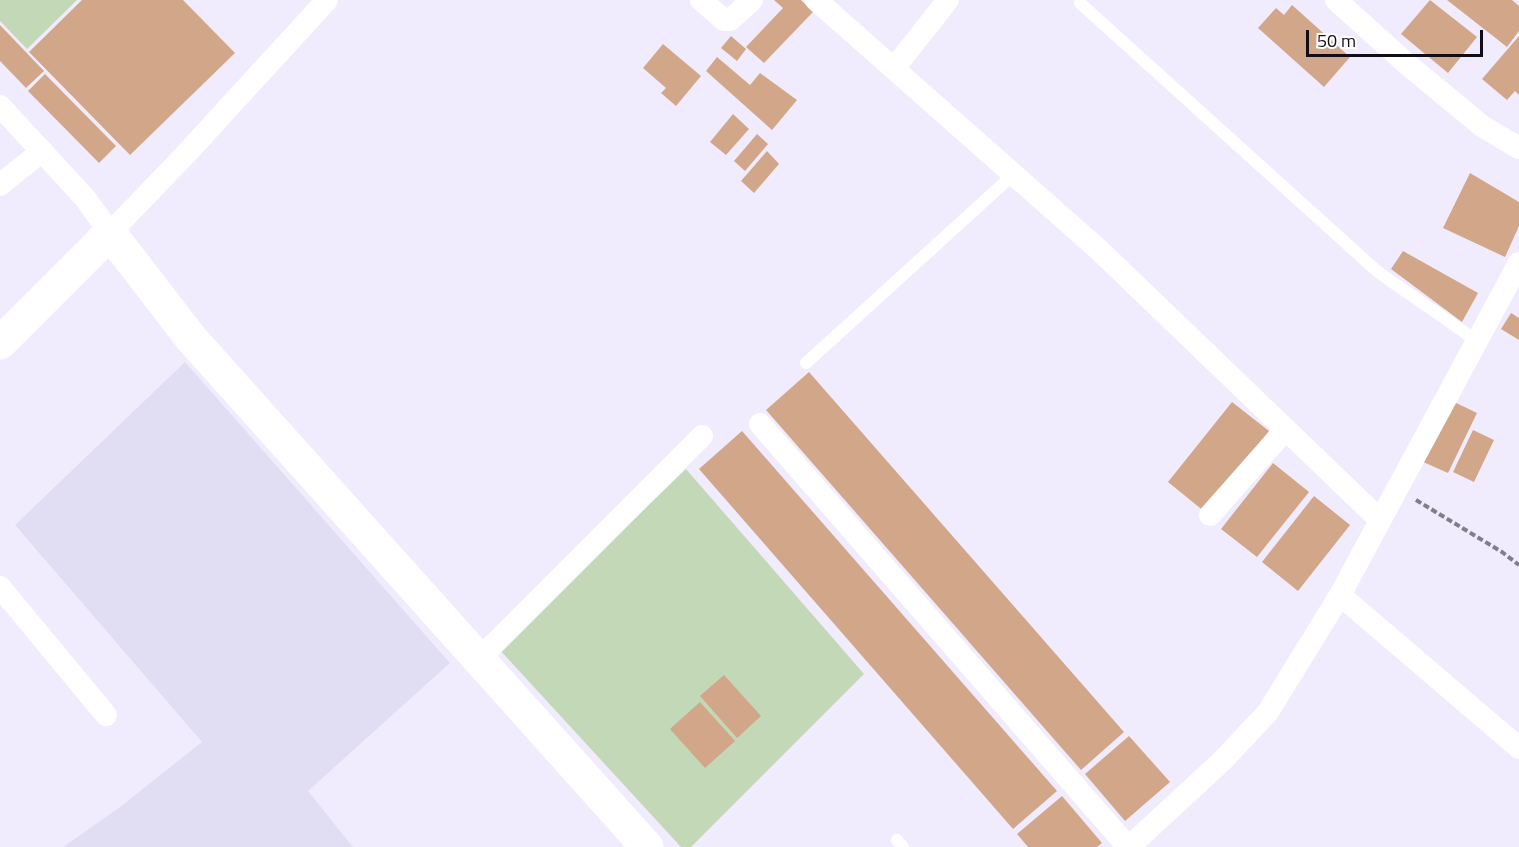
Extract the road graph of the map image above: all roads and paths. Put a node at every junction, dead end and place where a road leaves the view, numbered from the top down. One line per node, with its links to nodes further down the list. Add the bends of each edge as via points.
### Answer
1 (327, 0): 14 (street)
2 (702, 0): 3 (street, via 730,21)
3 (752, 0)
4 (948, 0): 8 (street)
5 (1336, 0): 10 (street, via 1482,126)
6 (819, 1): 8 (street)
7 (1080, 3): 16 (lane, via 1362,258)
8 (895, 68): 12 (street)
9 (0, 106): 11 (street)
10 (1519, 148)
11 (42, 151): 13 (street); 14 (street, via 86,198)
12 (1014, 174): 18 (lane); 20 (street)
13 (0, 185)
14 (110, 233): 17 (street); 28 (street, via 190,337)
15 (1519, 263): 16 (street)
16 (1477, 341): 22 (street)
17 (0, 343)
18 (806, 363)
19 (760, 424): 32 (street)
20 (1286, 429): 23 (street); 24 (street)
21 (702, 436): 28 (street)
22 (1397, 489): 24 (street); 25 (path)
23 (1210, 515)
24 (1379, 519): 27 (street)
25 (1519, 565)
26 (0, 586): 29 (street)
27 (1340, 595): 30 (street); 32 (street, via 1268,712 1223,760)
28 (478, 660): 31 (street)
29 (106, 715)
30 (1519, 748)
31 (647, 847)
32 (1129, 847)

